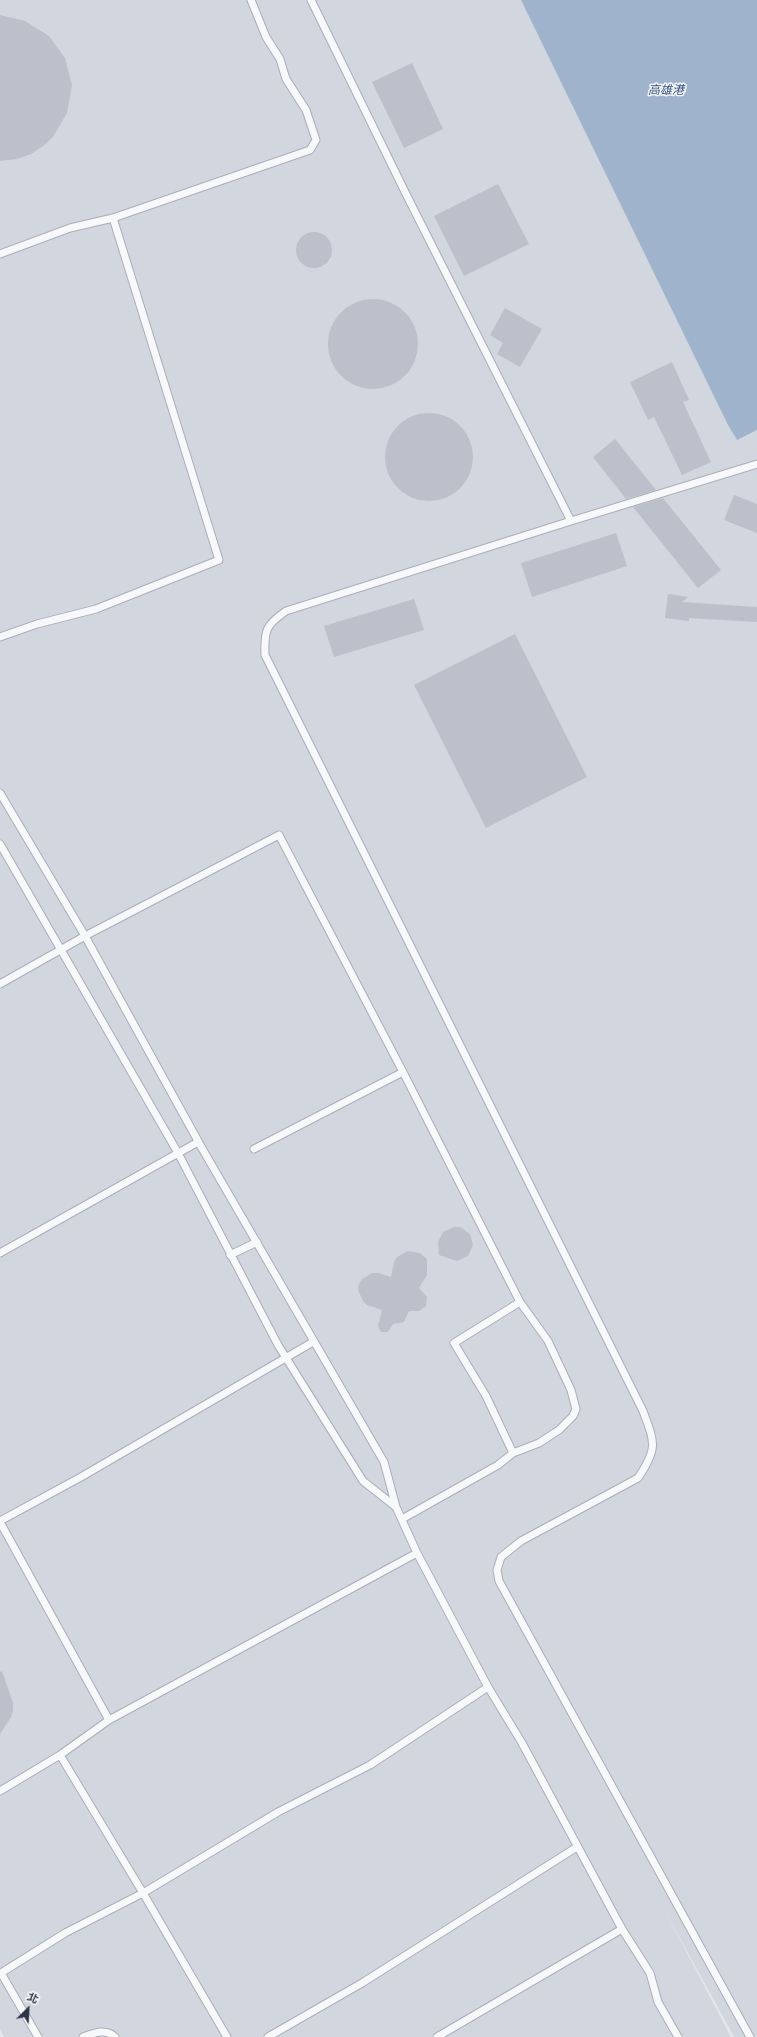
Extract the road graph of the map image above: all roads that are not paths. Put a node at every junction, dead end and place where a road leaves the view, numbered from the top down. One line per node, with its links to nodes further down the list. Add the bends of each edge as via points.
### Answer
1 (252, 0): 3 (lane, via 266,37 280,59 286,79 306,110 316,140 310,150)
2 (311, 0): 6 (lane)
3 (113, 218): 4 (lane, via 70,228); 7 (lane, via 219,560 96,608)
4 (0, 254)
5 (757, 464): 6 (lane)
6 (571, 521): 43 (lane, via 286,611 270,622 264,638 265,655 640,1404 654,1438 650,1460 638,1478 521,1541 501,1557 497,1570 499,1581)
7 (0, 637)
8 (0, 793): 10 (lane)
9 (0, 844): 11 (lane)
10 (85, 936): 11 (lane); 13 (lane, via 279,835); 14 (lane)
11 (60, 950): 12 (lane); 16 (lane)
12 (0, 984)
13 (403, 1072): 15 (lane); 20 (lane)
14 (198, 1142): 16 (lane); 17 (lane)
15 (254, 1149)
16 (178, 1153): 18 (lane); 19 (lane)
17 (257, 1242): 19 (lane); 21 (lane)
18 (0, 1253)
19 (230, 1255): 22 (lane)
20 (520, 1302): 23 (lane, via 548,1341 571,1390 576,1409 573,1416 559,1430 539,1443); 23 (lane, via 454,1343 486,1396)
21 (313, 1342): 22 (lane); 24 (lane, via 384,1462)
22 (287, 1358): 24 (lane, via 363,1481); 26 (lane)
23 (513, 1453): 25 (lane, via 498,1465)
24 (396, 1507): 25 (lane)
25 (402, 1519): 27 (lane)
26 (0, 1521): 29 (lane)
27 (417, 1553): 28 (lane); 29 (lane)
28 (488, 1688): 32 (lane, via 522,1743); 33 (lane, via 370,1765 278,1812)
29 (109, 1720): 30 (lane)
30 (60, 1756): 31 (lane); 33 (lane)
31 (0, 1791)
32 (577, 1847): 34 (lane); 40 (lane, via 362,1983)
33 (143, 1893): 35 (lane, via 65,1934); 39 (lane)
34 (622, 1929): 41 (lane); 42 (lane, via 650,1973 658,2002)
35 (0, 1974): 36 (lane)
36 (38, 2037)
37 (83, 2037): 38 (lane, via 97,2032 107,2032)
38 (115, 2037)
39 (227, 2037)
40 (268, 2037)
41 (437, 2037)
42 (678, 2037)
43 (750, 2037)

